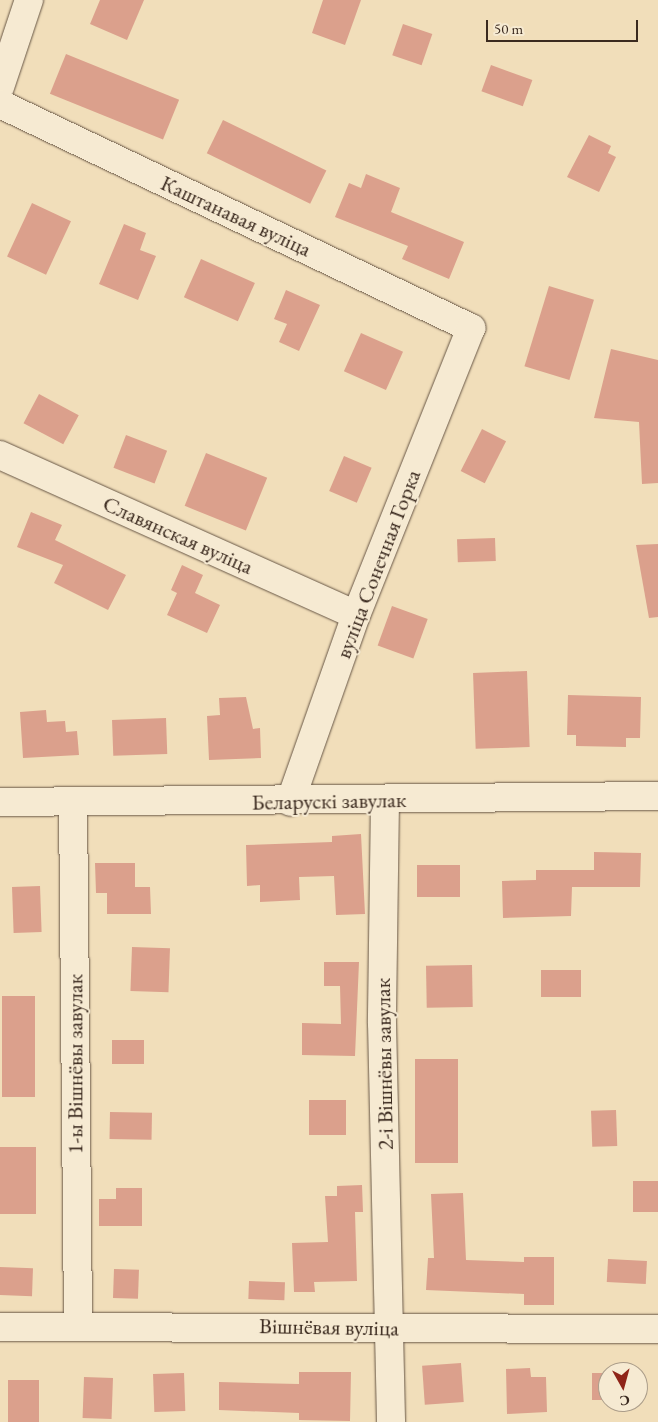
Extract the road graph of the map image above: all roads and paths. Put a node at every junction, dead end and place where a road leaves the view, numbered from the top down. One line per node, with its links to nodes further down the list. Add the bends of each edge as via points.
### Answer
1 (29, 0): 2 (street)
2 (0, 87)
3 (0, 104): 4 (street, Каштанавая вуліца)
4 (471, 328): 6 (street, вуліца Сонечная Горка)
5 (0, 455): 6 (street, Славянская вуліца)
6 (356, 614): 11 (street, вуліца Сонечная Горка)
7 (658, 796): 8 (street, Беларускі завулак)
8 (385, 800): 11 (street, Беларускі завулак); 14 (street, 2-і Вішнёвы завулак, via 382,1023)
9 (73, 801): 10 (street, Беларускі завулак); 11 (street, Беларускі завулак); 12 (street, 1-ы Вішнёвы завулак)
10 (0, 802)
11 (290, 802)
12 (78, 1326): 13 (street, Вішнёвая вуліца); 14 (street, Вішнёвая вуліца)
13 (0, 1327)
14 (390, 1328): 15 (street, Вішнёвая вуліца); 16 (street, 2-і Вішнёвы завулак)
15 (658, 1329)
16 (391, 1422)

